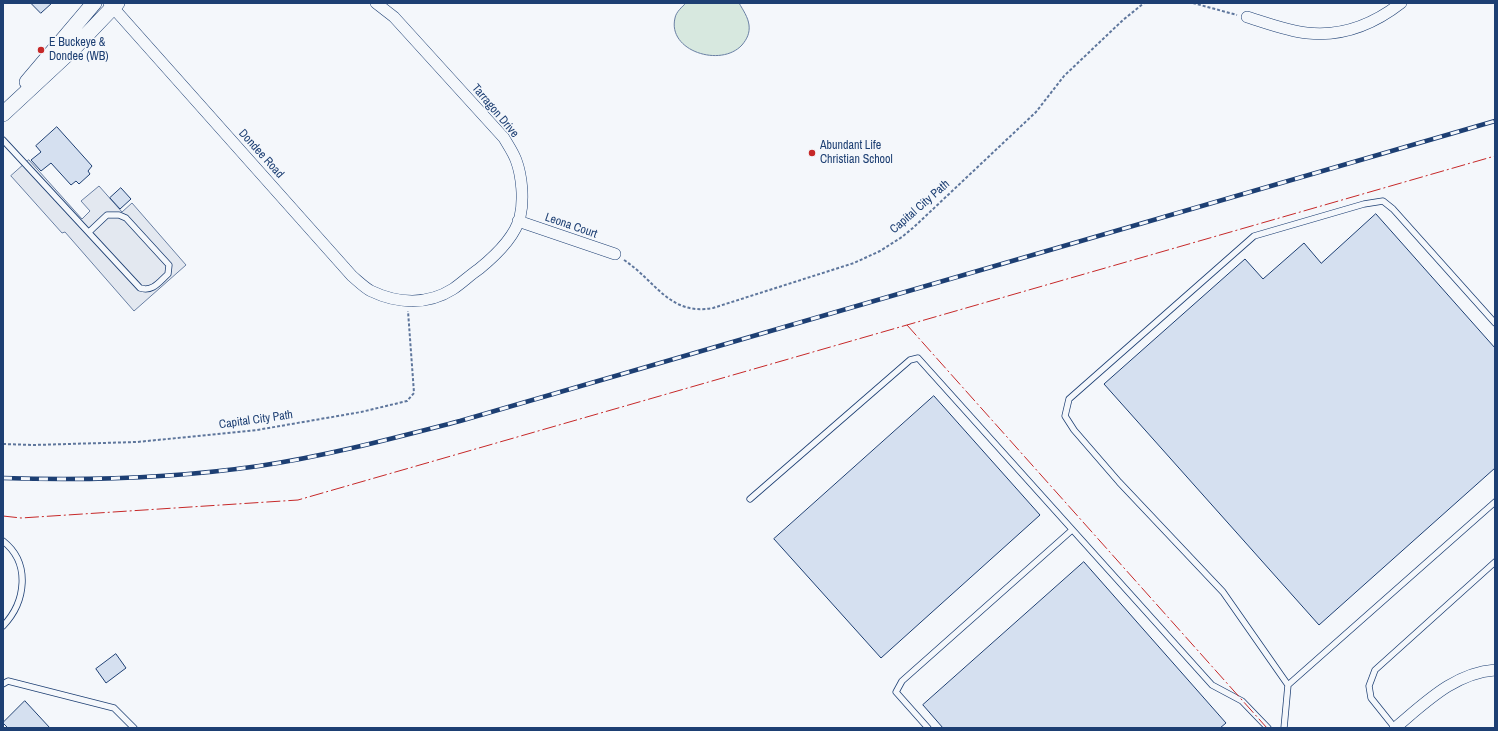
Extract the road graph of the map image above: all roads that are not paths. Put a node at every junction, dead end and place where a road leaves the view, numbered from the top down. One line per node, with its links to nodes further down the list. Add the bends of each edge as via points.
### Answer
1 (94, 3): 6 (main road)
2 (376, 3): 8 (street, Tarragon Drive, via 394,17 504,138 516,159 520,176 521,208)
3 (1401, 3): 5 (street, via 1378,19 1358,28 1329,33 1307,34)
4 (113, 5): 6 (main road, via 74,48); 11 (street, Dondee Road, via 352,276 370,291)
5 (1248, 17)
6 (3, 113)
7 (3, 140): 9 (lane)
8 (518, 221): 10 (street, Leona Court); 11 (street, Tarragon Drive, via 502,247 452,289 428,300)
9 (88, 232): 9 (lane, via 140,288 153,288 168,274 169,265 126,218 107,215)
10 (615, 254)
11 (408, 301)
12 (1495, 323): 21 (lane, via 1393,209 1383,201 1364,204 1254,236 1069,400 1065,416 1074,430 1119,482 1223,592)
13 (750, 499): 15 (lane, via 910,360 918,358)
14 (1495, 502): 21 (lane)
15 (1072, 530): 23 (lane, via 902,681 896,692); 24 (lane, via 1212,685 1242,701)
16 (3, 541): 18 (lane, via 11,548 20,563 23,587 10,619)
17 (1495, 562): 26 (lane, via 1375,670 1369,686 1371,698)
18 (3, 626)
19 (1495, 670): 26 (street, via 1478,672 1445,687)
20 (3, 684): 22 (lane, via 8,681 114,708)
21 (1288, 685): 25 (lane)
22 (134, 728)
23 (928, 728)
24 (1268, 728)
25 (1284, 728)
26 (1395, 728)

